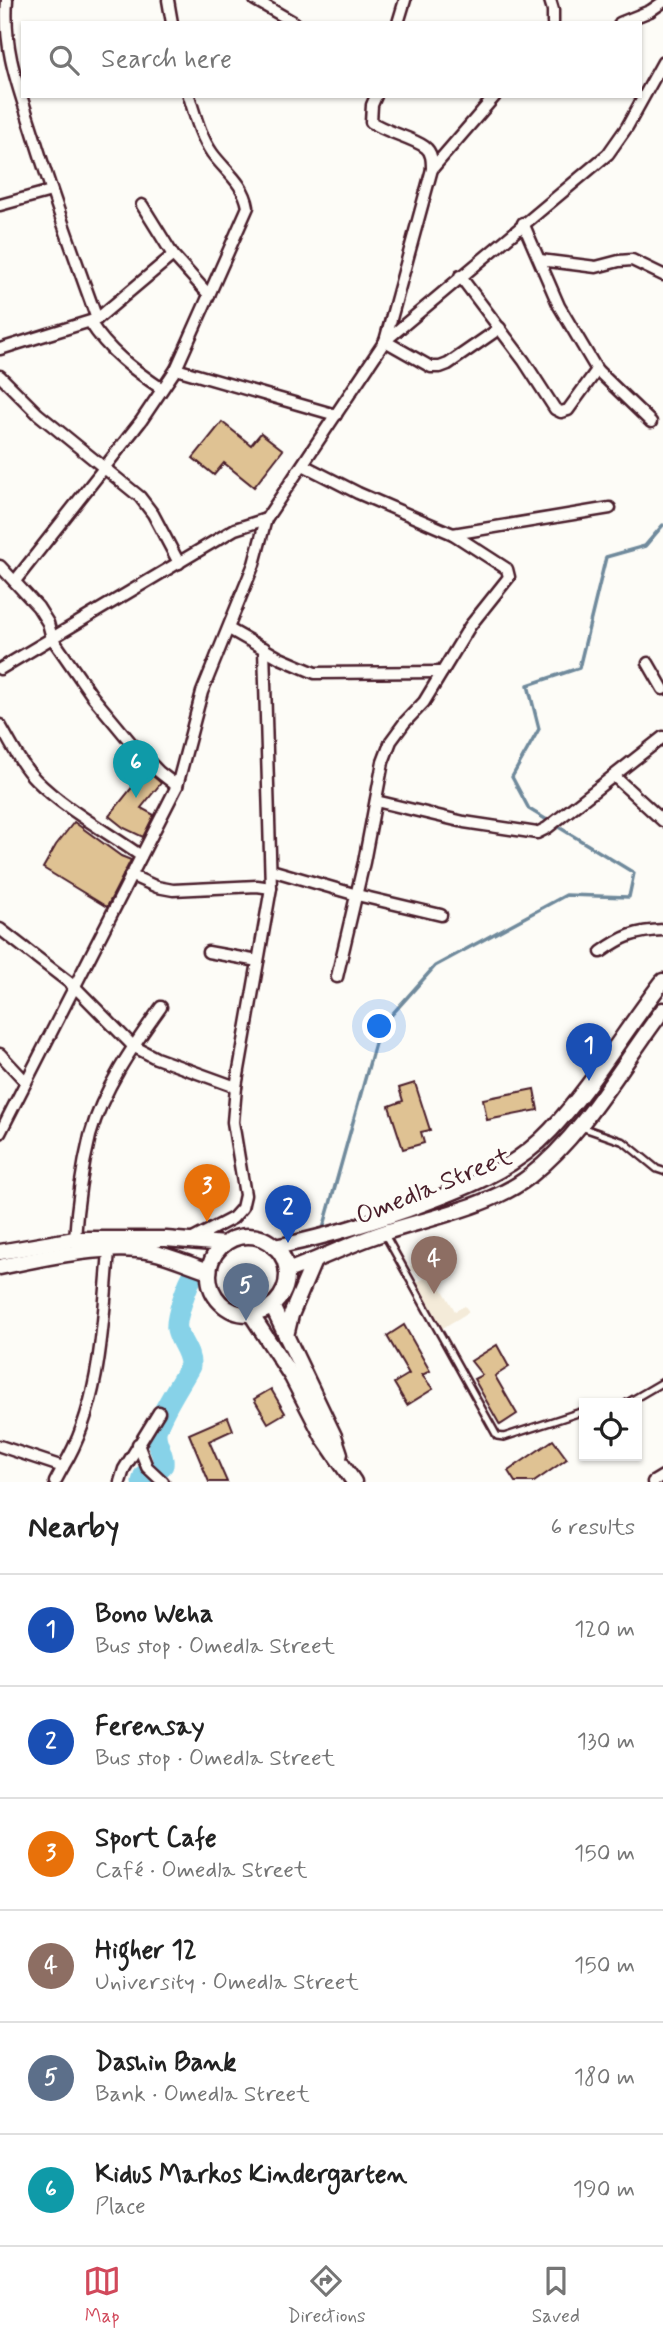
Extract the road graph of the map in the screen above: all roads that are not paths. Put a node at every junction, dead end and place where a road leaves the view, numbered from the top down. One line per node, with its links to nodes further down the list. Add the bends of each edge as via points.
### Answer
1 (7, 0): 13 (street, via 5,27)
2 (168, 0): 7 (street)
3 (255, 0): 8 (street)
4 (405, 0): 9 (street)
5 (550, 0): 10 (street)
6 (663, 2): 11 (street)
7 (172, 21)
8 (292, 21)
9 (399, 21)
10 (553, 21)
11 (625, 21)
12 (663, 62): 22 (street, via 608,154)
13 (21, 95)
14 (22, 98): 19 (street)
15 (190, 98): 27 (street, via 211,152 245,192 248,207)
16 (375, 98): 18 (street, via 371,122 426,147)
17 (493, 98): 18 (street)
18 (432, 169): 30 (street)
19 (51, 191): 20 (street); 28 (street)
20 (0, 205)
21 (142, 205): 23 (street)
22 (523, 223): 24 (street); 26 (street)
23 (173, 256): 27 (street); 28 (street)
24 (540, 260): 25 (street, via 596,267 632,260); 33 (street, via 559,306)
25 (663, 275)
26 (460, 276): 29 (street); 30 (street)
27 (209, 295): 32 (street)
28 (93, 321): 31 (street); 35 (street, via 107,346)
29 (500, 328): 30 (street, via 440,368); 33 (street, via 561,412 568,410)
30 (385, 341): 36 (street)
31 (0, 349)
32 (176, 369): 35 (street); 36 (street)
33 (597, 370): 37 (street)
34 (0, 376): 39 (street)
35 (162, 389): 39 (street)
36 (336, 415): 38 (street)
37 (651, 422)
38 (303, 465): 41 (street); 42 (street)
39 (105, 469): 43 (street, via 153,514); 45 (street)
40 (610, 508): 42 (street)
41 (266, 519): 43 (street, via 235,529); 46 (street)
42 (453, 534): 51 (street, via 507,569 509,577 470,626)
43 (179, 564): 47 (street)
44 (0, 566): 45 (street)
45 (15, 581): 47 (street, via 48,623)
46 (229, 629): 48 (street); 56 (street, via 202,692)
47 (52, 638): 50 (street); 56 (street, via 132,744)
48 (264, 648): 51 (street, via 315,673); 60 (street)
49 (648, 663): 52 (street)
50 (0, 669)
51 (442, 672): 57 (street, via 391,741)
52 (663, 689)
53 (0, 725): 59 (street, via 36,780)
54 (663, 737): 55 (street)
55 (614, 776): 57 (street, via 537,833); 58 (street)
56 (177, 786): 59 (street)
57 (376, 801): 63 (street)
58 (663, 821)
59 (141, 856): 61 (street)
60 (271, 870): 62 (street); 63 (street)
61 (130, 875): 62 (street, via 173,890); 72 (street)
62 (271, 888): 69 (street)
63 (357, 895): 64 (street); 70 (street)
64 (442, 915)
65 (0, 929): 72 (street)
66 (663, 930): 68 (street, via 630,934)
67 (208, 952): 69 (street)
68 (601, 952)
69 (258, 961): 78 (street)
70 (337, 977)
71 (663, 981): 79 (main road, Omedla Street)
72 (75, 987): 75 (street); 77 (street)
73 (161, 1007): 75 (street)
74 (663, 1010): 80 (main road, Omedla Street)
75 (132, 1046): 78 (street); 84 (street, via 90,1136)
76 (0, 1054): 77 (street)
77 (26, 1082): 81 (street)
78 (236, 1087): 85 (street, via 233,1122 244,1180 242,1208 233,1218)
79 (563, 1116): 80 (main road); 87 (main road, Omedla Street, via 535,1146 474,1184 319,1239)
80 (579, 1126): 82 (lane, via 624,1142); 83 (main road, Omedla Street, via 555,1154 512,1188)
81 (0, 1133)
82 (663, 1171)
83 (384, 1233): 90 (main road, Omedla Street); 100 (lane, via 497,1436)
84 (75, 1239): 85 (main road, Omedla Street); 89 (main road, Omedla Street)
85 (191, 1240): 86 (main road, Omedla Street)
86 (224, 1244): 87 (main road, Omedla Street, via 255,1237); 92 (main road)
87 (274, 1247): 93 (main road)
88 (109, 1251): 91 (main road); 92 (main road, via 149,1251); 104 (street, via 99,1363 80,1432)
89 (0, 1252)
90 (314, 1261): 93 (main road, Omedla Street); 96 (main road)
91 (0, 1267)
92 (209, 1271): 95 (main road, via 215,1297 237,1313)
93 (287, 1272): 94 (main road, via 281,1296)
94 (272, 1306): 95 (main road); 96 (main road)
95 (251, 1314): 103 (main road)
96 (286, 1336): 103 (main road)
97 (663, 1382): 98 (lane)
98 (636, 1398)
99 (159, 1412): 101 (street)
100 (579, 1414)
101 (138, 1444): 107 (street); 108 (street, via 148,1467)
102 (0, 1446): 104 (street)
103 (342, 1462): 109 (main road)
104 (63, 1467): 106 (street)
105 (663, 1476): 110 (street)
106 (55, 1482)
107 (120, 1482)
108 (163, 1482)
109 (354, 1482)
110 (653, 1482)

